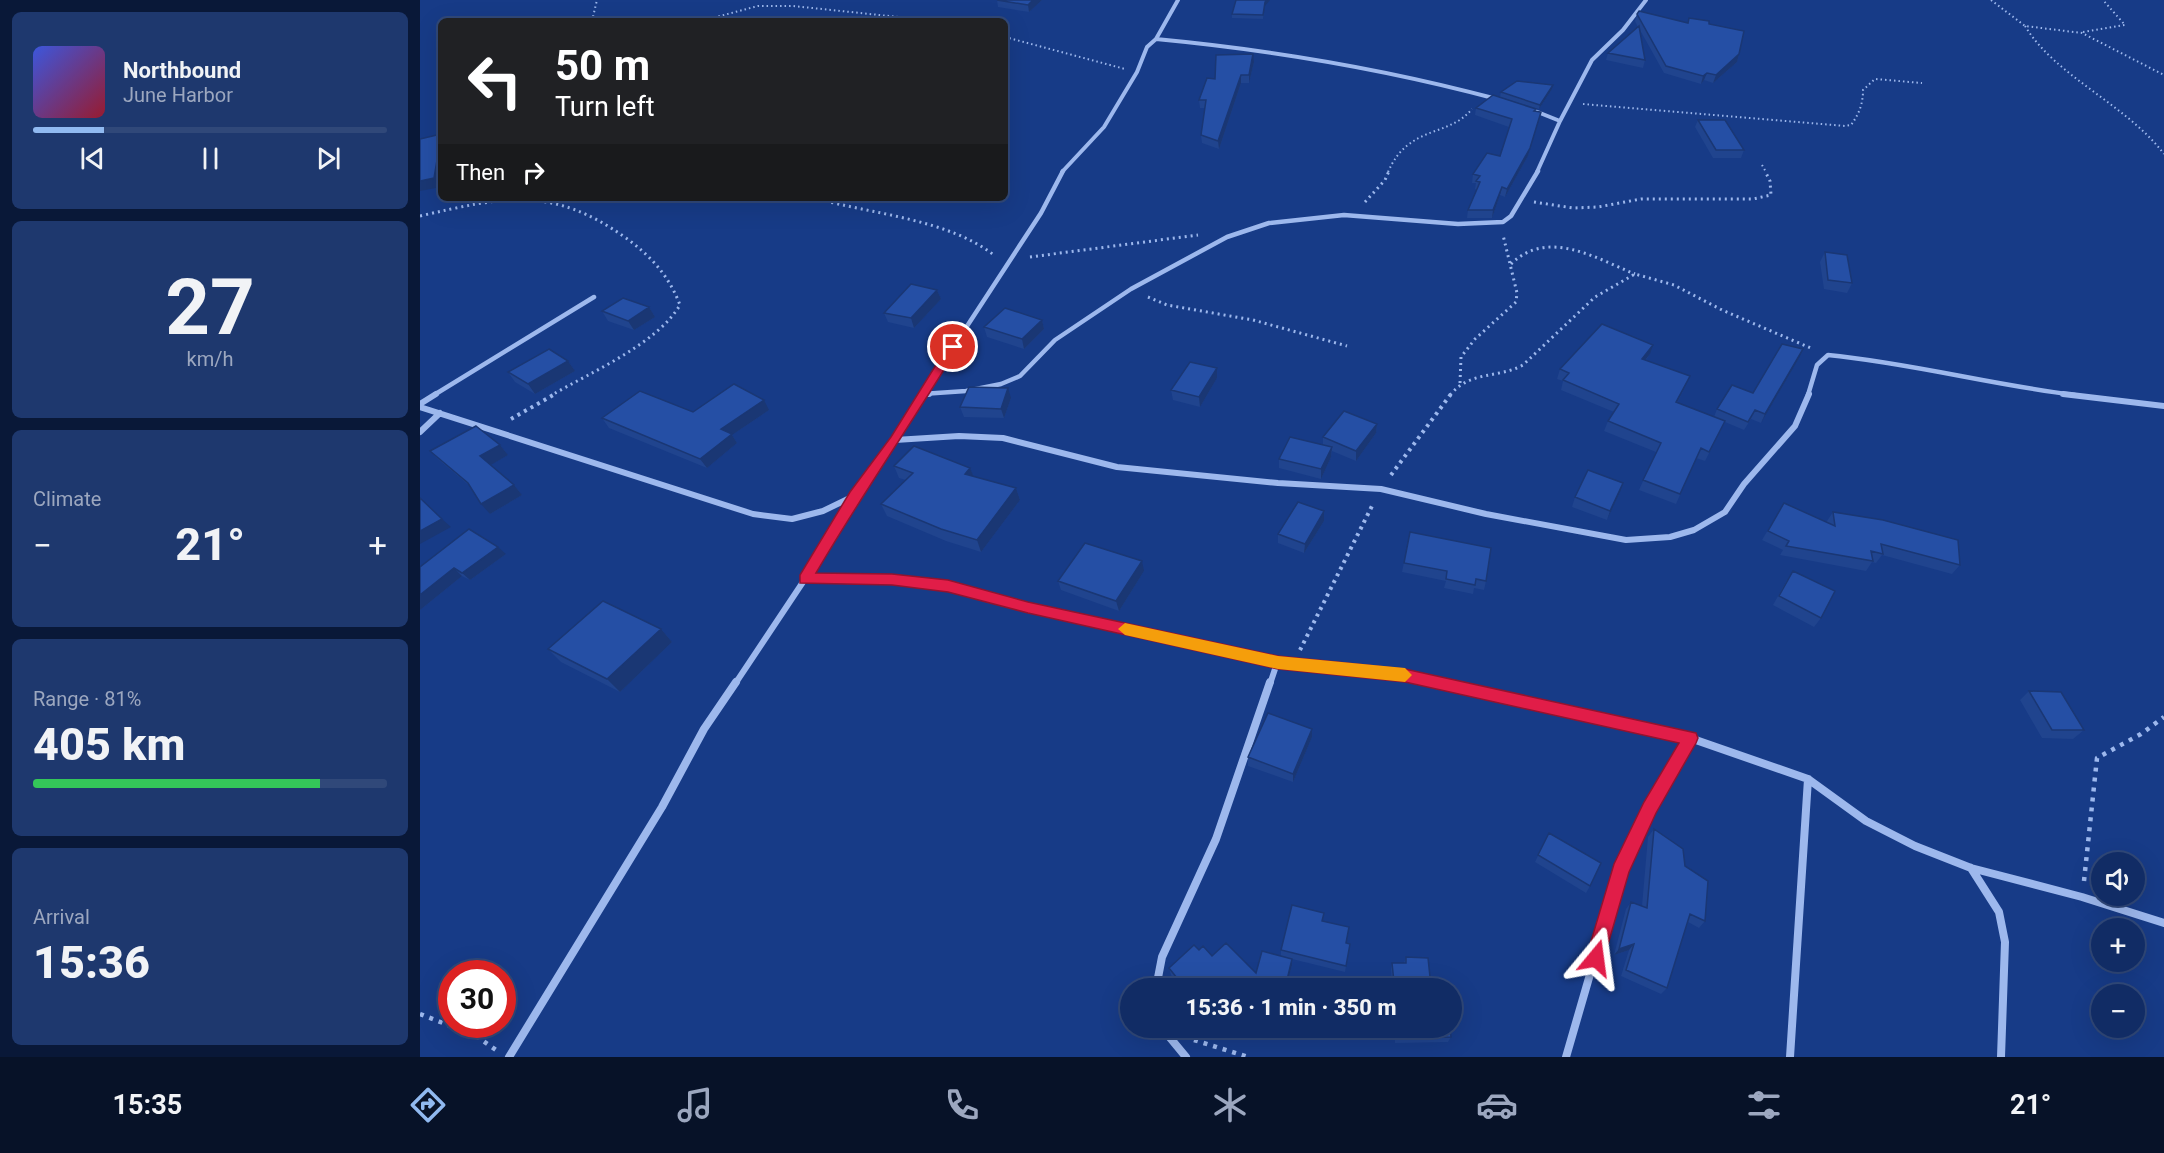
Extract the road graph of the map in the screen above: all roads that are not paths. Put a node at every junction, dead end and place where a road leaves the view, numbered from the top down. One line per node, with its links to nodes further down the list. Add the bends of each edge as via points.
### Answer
1 (1178, 0): 3 (street)
2 (1646, 0): 6 (street, via 1592,60)
3 (1156, 39): 4 (street, via 1245,46 1339,62); 8 (street, via 1104,127 1062,172 1041,213)
4 (1505, 101)
5 (1533, 110): 6 (street)
6 (1560, 121): 8 (street, via 1535,178 1511,216 1500,223 1458,224 1344,215 1269,223 1227,237 1131,289 1055,340 1020,376 966,391)
7 (594, 297): 9 (street, via 478,366)
8 (922, 394): 13 (street)
9 (420, 406): 11 (street)
10 (2164, 406): 13 (street, via 2019,388 1869,359 1828,356 1817,365 1804,410 1795,426 1725,512 1694,530 1671,537 1626,540 1486,514 1381,489 1129,469 1003,438)
11 (440, 413): 12 (street); 14 (street, via 753,514 792,519 823,511)
12 (420, 432)
13 (895, 440): 14 (street)
14 (854, 496): 15 (street)
15 (805, 579): 16 (street, via 892,580 948,586 1028,608); 23 (street, via 704,729 662,807)
16 (1278, 663): 17 (street, via 1405,675); 21 (street, via 1216,839 1162,957)
17 (1690, 738): 18 (street); 25 (street, via 1650,807 1620,871)
18 (1808, 779): 19 (street, via 1866,821); 26 (street)
19 (1971, 868): 20 (street); 27 (street, via 1999,912 2005,942)
20 (2164, 922)
21 (1158, 978)
22 (1170, 1038): 24 (street)
23 (508, 1057)
24 (1186, 1057)
25 (1566, 1057)
26 (1790, 1057)
27 (2001, 1057)

